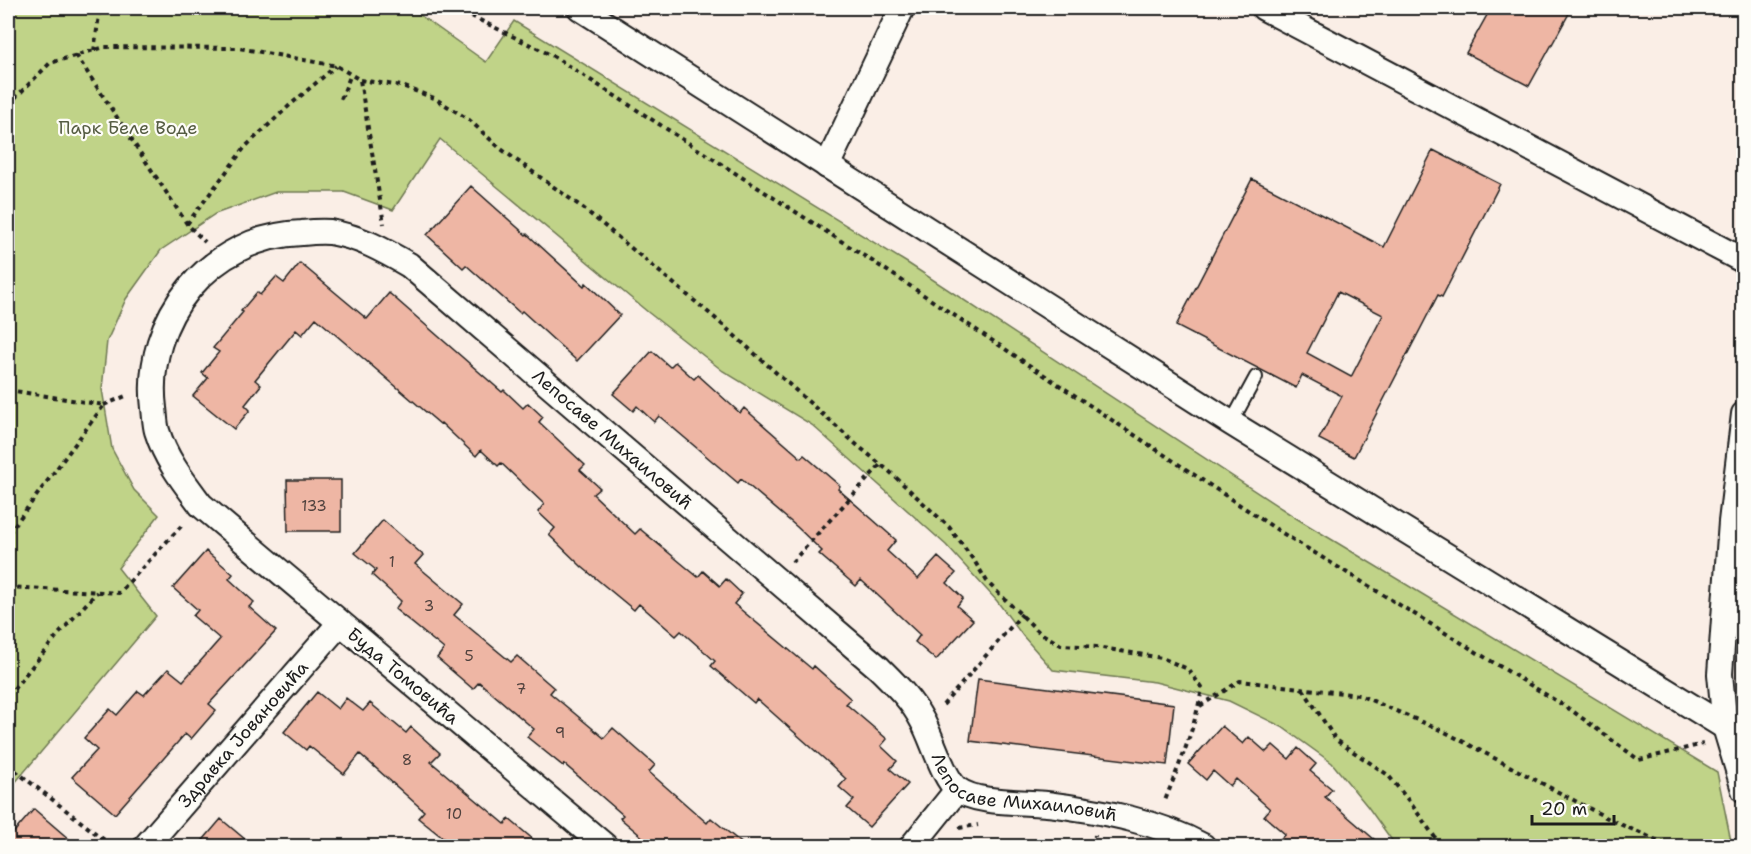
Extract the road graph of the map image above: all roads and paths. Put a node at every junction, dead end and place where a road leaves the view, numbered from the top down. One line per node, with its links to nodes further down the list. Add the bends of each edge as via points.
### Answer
1 (100, 8): 6 (path)
2 (455, 8): 34 (path, via 553,56 893,274 1279,531 1571,710 1639,759)
3 (580, 8): 13 (street)
4 (902, 8): 13 (street)
5 (1264, 8): 17 (street)
6 (94, 51): 7 (path); 8 (path, via 105,47 239,48)
7 (76, 56): 12 (path, via 50,63); 14 (path)
8 (337, 66): 9 (path); 14 (path, via 245,147)
9 (351, 74): 10 (path); 11 (path)
10 (360, 80): 15 (path); 22 (path, via 402,86 434,98 468,119 715,318)
11 (341, 99)
12 (8, 105)
13 (827, 166): 21 (street)
14 (187, 225): 16 (path)
15 (392, 256): 16 (street, Лепосаве Михаиловић, via 371,243 328,232 284,233 242,246); 25 (street, Лепосаве Михаиловић, via 409,265)
16 (222, 259): 23 (street, Лепосаве Михаиловић, via 206,270 177,303 159,343 152,386 157,430 169,460)
17 (1743, 261)
18 (1256, 377): 21 (lane)
19 (8, 390): 24 (path, via 104,405)
20 (1743, 414): 34 (street, via 1720,654)
21 (1231, 423): 34 (street)
22 (880, 464): 25 (path); 28 (path, via 949,527 988,583)
23 (201, 504): 27 (path, via 119,593); 29 (street, Буда Томовића)
24 (8, 534)
25 (776, 581): 36 (street, Лепосаве Михаиловић, via 905,694)
26 (8, 587): 27 (path)
27 (97, 592): 31 (path)
28 (1022, 614): 32 (path, via 1039,632 1061,645 1147,654 1188,669 1202,688); 33 (path)
29 (340, 622): 40 (street, Здравка Јовановића); 41 (street, Буда Томовића)
30 (1303, 688): 32 (path, via 1240,681); 44 (path, via 1336,740 1388,776); 45 (path, via 1359,695 1445,732 1612,820)
31 (8, 696)
32 (1199, 706): 38 (path)
33 (940, 708)
34 (1726, 733): 37 (street)
35 (8, 765): 39 (path)
36 (957, 790): 42 (street); 43 (street, Лепосаве Михаиловић, via 989,799 1130,817)
37 (1743, 790)
38 (1160, 812)
39 (112, 846)
40 (146, 846)
41 (605, 846)
42 (912, 846)
43 (1203, 846)
44 (1441, 846)
45 (1670, 846)

